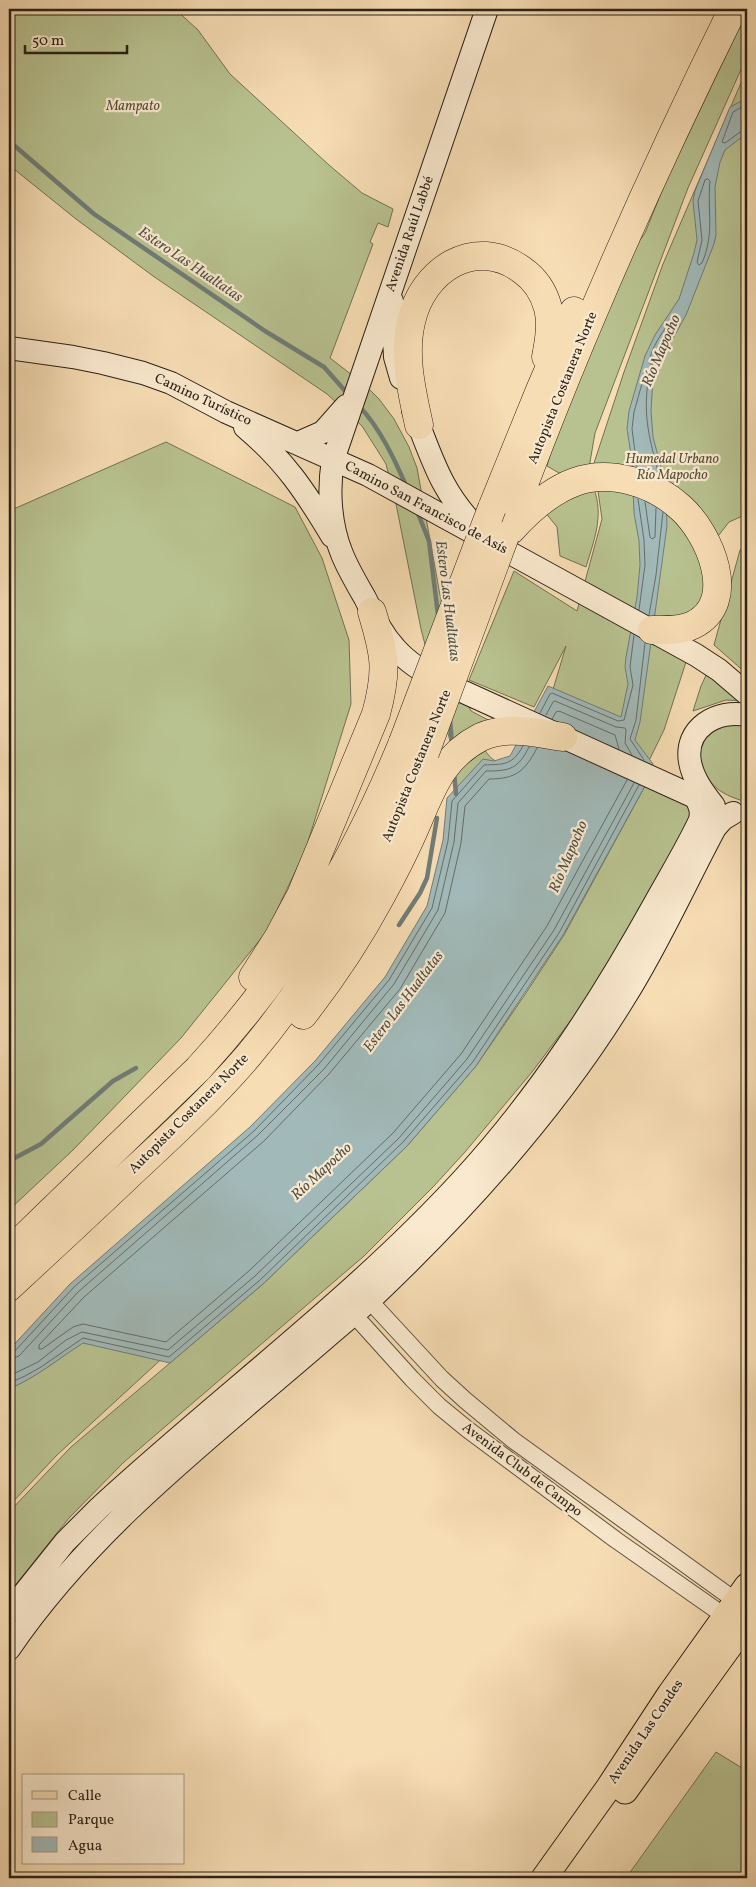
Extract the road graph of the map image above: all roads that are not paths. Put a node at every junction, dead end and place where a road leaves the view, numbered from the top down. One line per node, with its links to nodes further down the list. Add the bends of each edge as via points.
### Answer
1 (487, 9): 4 (main road, Avenida Raúl Labbé)
2 (713, 9): 6 (highway, Autopista Costanera Norte, via 639,163)
3 (733, 9): 12 (highway, Autopista Costanera Norte, via 638,208)
4 (391, 290): 8 (main road, Avenida Raúl Labbé, via 355,393); 9 (main road, via 395,357)
5 (9, 348): 7 (main road, Camino Turístico, via 73,357 143,373 186,390)
6 (540, 390): 9 (highway, via 550,323 541,291 526,273 509,262 491,257 466,258 443,269 431,280 413,313 408,353); 12 (highway, Autopista Costanera Norte)
7 (226, 412): 10 (main road, Camino Turístico); 13 (main road, via 268,448 293,475)
8 (340, 424): 10 (main road); 11 (main road, Avenida Raúl Labbé)
9 (419, 425): 12 (main road, via 446,490 462,511)
10 (298, 443): 11 (main road, Camino Turístico)
11 (333, 460): 12 (main road, Camino San Francisco de Asís, via 368,475 456,523); 13 (main road, Camino San Francisco de Asís, via 331,501)
12 (501, 525): 15 (main road, Camino San Francisco de Asís, via 569,584); 15 (highway, via 560,489 589,479 619,479 661,493 681,508 700,531 711,554 717,584 713,606 700,621 685,628); 19 (highway, Autopista Costanera Norte, bridge)
13 (342, 554): 14 (main road, Camino San Francisco de Asís)
14 (372, 612): 18 (main road, Camino San Francisco de Asís, bridge, via 394,647 415,666 444,683); 21 (highway, via 384,653 382,695 313,870 286,924 255,974)
15 (652, 630): 16 (main road, Camino San Francisco de Asís, via 719,670)
16 (747, 694)
17 (747, 715): 20 (main road, via 713,718 698,729 690,744 692,771 704,793)
18 (563, 738): 20 (main road, Camino San Francisco de Asís); 22 (highway, via 511,730 493,733 449,760 429,793 398,864 363,929 308,1008 233,1092)
19 (414, 748): 21 (highway, Autopista Costanera Norte, via 384,787 334,887 270,984 223,1042); 22 (highway, Autopista Costanera Norte, via 404,804 369,877 302,986 248,1056)
20 (722, 809): 25 (main road, via 724,819 715,828 648,960 573,1073 483,1184 427,1243); 25 (main road, via 700,806 702,813 698,825 612,979 580,1029 521,1109 464,1178 394,1248)
21 (129, 1138): 23 (highway, Autopista Costanera Norte)
22 (146, 1159): 24 (highway, Autopista Costanera Norte)
23 (9, 1252)
24 (9, 1288)
25 (354, 1304): 26 (street, Avenida Club de Campo); 27 (street, Avenida Club de Campo); 33 (main road, via 99,1508 65,1542); 34 (main road, via 106,1530 45,1600)
26 (427, 1363): 27 (street); 28 (street, Avenida Club de Campo)
27 (412, 1379): 29 (street, Avenida Club de Campo)
28 (513, 1440): 29 (street); 30 (street, Avenida Club de Campo)
29 (501, 1456): 31 (street, Avenida Club de Campo)
30 (628, 1523): 31 (street); 32 (street, Avenida Club de Campo)
31 (616, 1540): 32 (street, Avenida Club de Campo)
32 (739, 1607): 35 (main road, Avenida Las Condes, via 670,1694); 36 (main road, Avenida Las Condes)
33 (9, 1612)
34 (9, 1649)
35 (544, 1878)
36 (562, 1878)

